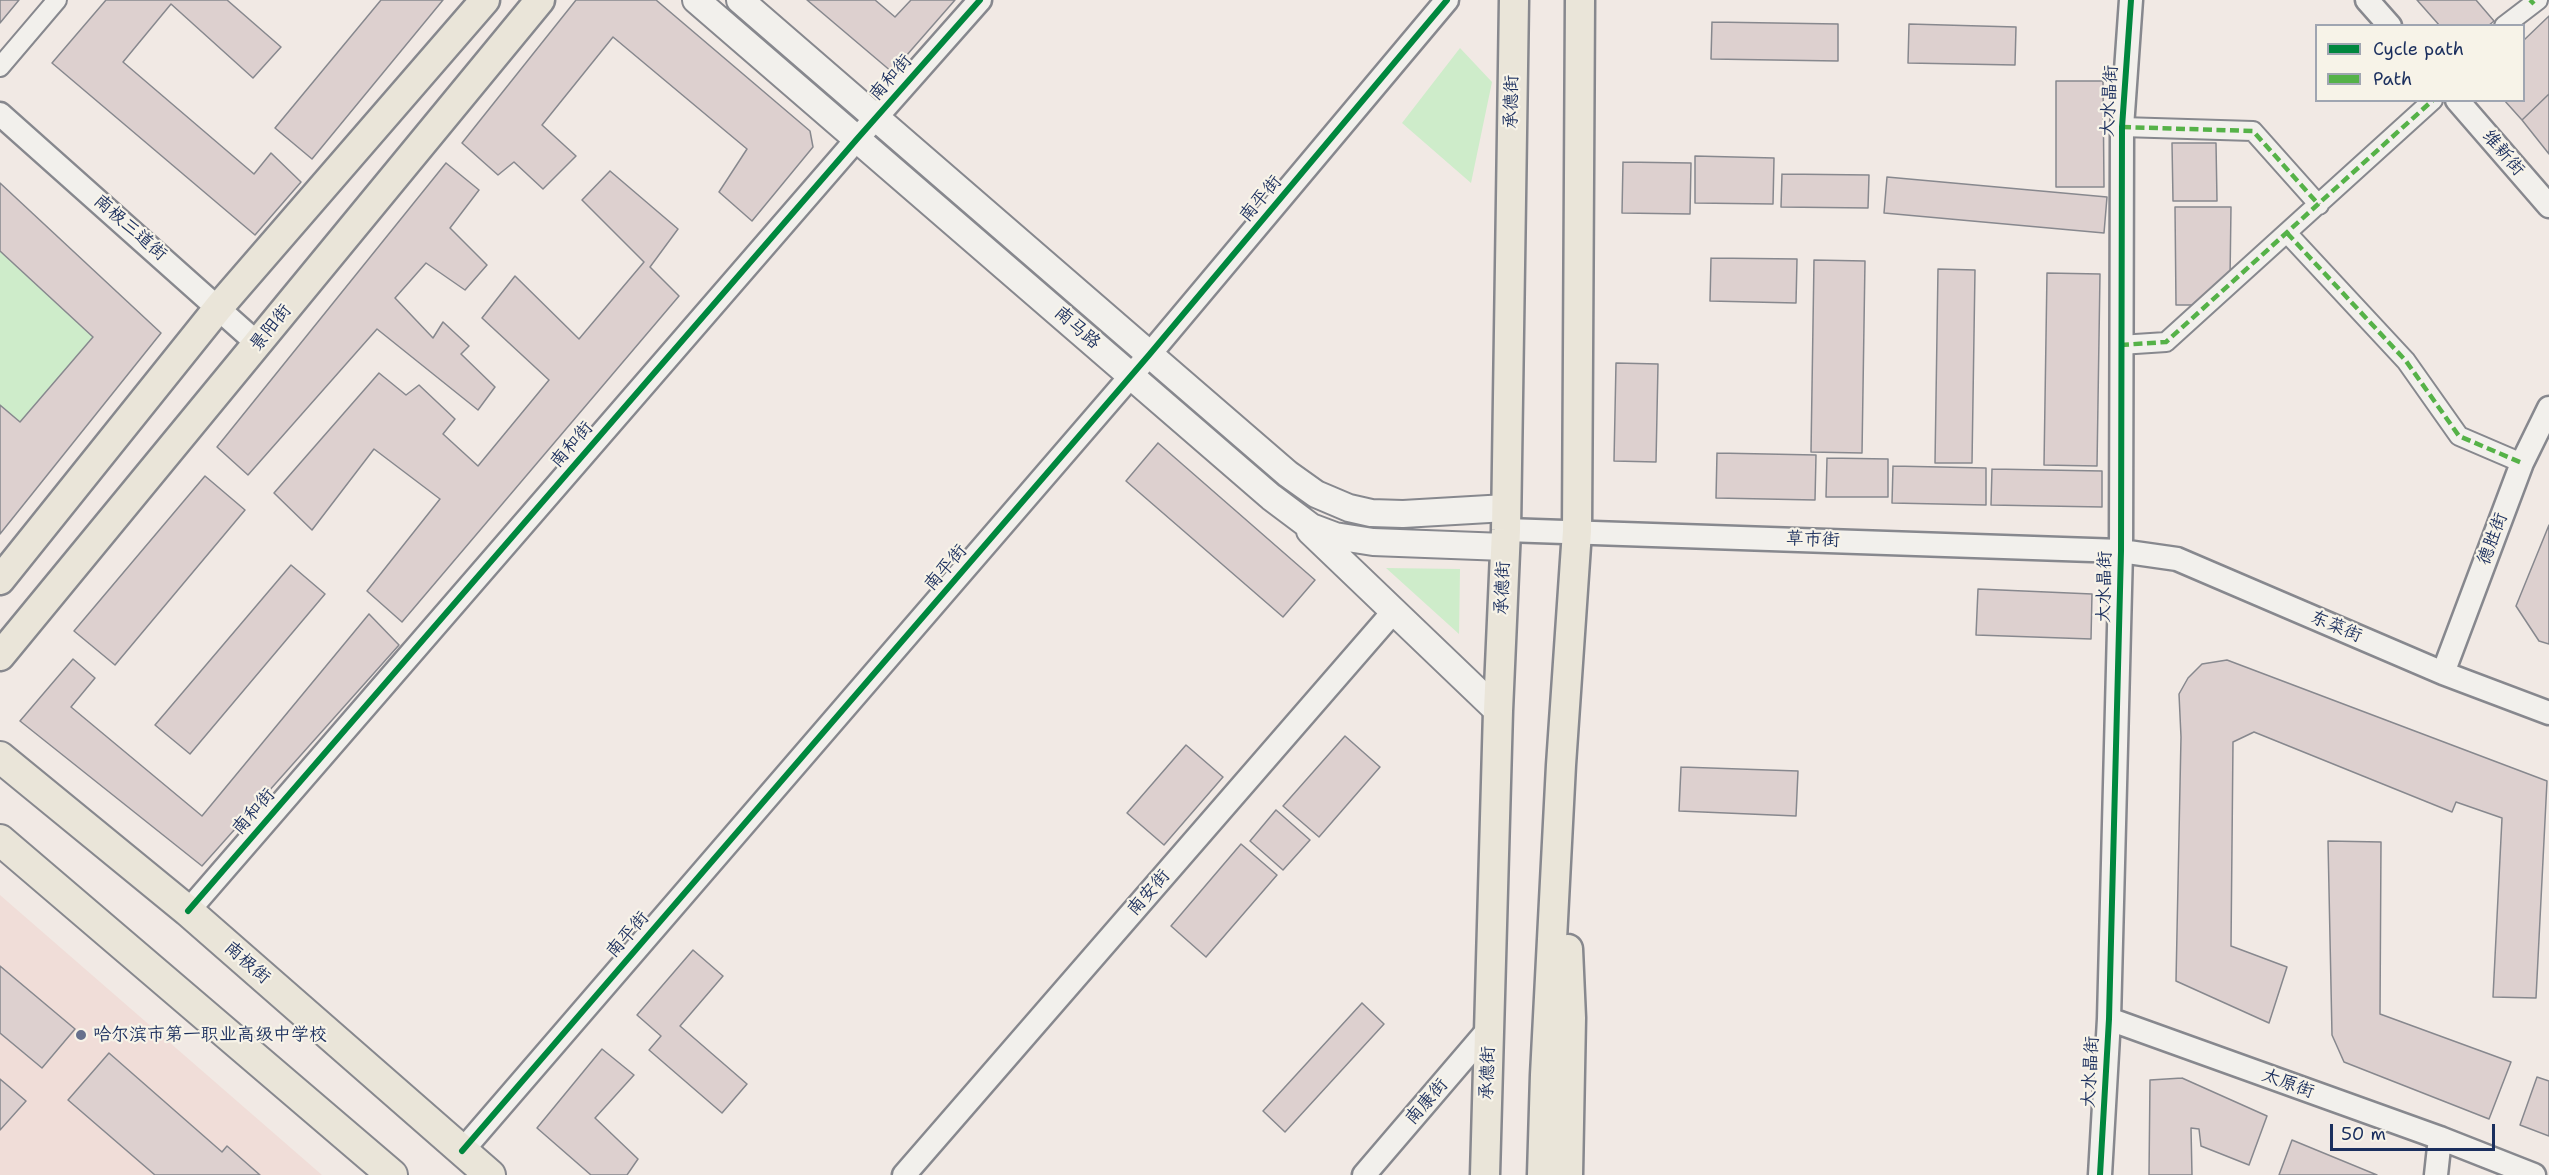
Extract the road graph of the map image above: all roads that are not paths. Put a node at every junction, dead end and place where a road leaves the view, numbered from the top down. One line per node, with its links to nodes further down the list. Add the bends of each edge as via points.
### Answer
1 (57, 0): 15 (street)
2 (485, 0): 25 (main road)
3 (540, 0): 26 (main road, 景阳街)
4 (696, 0): 21 (main road, 南马路)
5 (740, 0): 19 (main road, 南马路)
6 (980, 0): 19 (street, 南和街)
7 (1447, 0): 28 (street, 南平街)
8 (1514, 0): 33 (main road, 承德街)
9 (1580, 0): 34 (main road)
10 (2131, 0): 20 (street, 大水晶街)
11 (2367, 0): 13 (street)
12 (2534, 1): 14 (street)
13 (2388, 24)
14 (2506, 24)
15 (0, 67)
16 (2431, 102): 22 (street)
17 (2459, 102): 23 (street, 维新街)
18 (0, 114): 25 (street, 南极三道街)
19 (876, 118): 21 (street, 南和街); 28 (main road, 南马路)
20 (2122, 127): 22 (street, via 2253,131); 27 (street, 大水晶街)
21 (857, 139): 29 (main road, 南马路); 45 (street, 南和街)
22 (2319, 205): 24 (street)
23 (2549, 206)
24 (2287, 233): 27 (street, via 2166,342); 31 (street, via 2406,361 2459,436)
25 (219, 307): 26 (street, 南极三道街); 36 (main road)
26 (258, 344): 38 (main road, 景阳街)
27 (2120, 345): 35 (street, 大水晶街)
28 (1149, 355): 29 (street, 南平街); 33 (main road, 南马路, via 1316,494 1371,513)
29 (1132, 376): 32 (main road, 南马路); 49 (street, 南平街)
30 (2549, 408): 31 (street, 德胜街)
31 (2522, 464): 39 (street, 德胜街)
32 (1288, 510): 33 (main road, 南马路, via 1311,527 1335,536 1373,542); 37 (main road)
33 (1505, 528): 34 (street, 草市街); 40 (main road, 承德街)
34 (1577, 531): 35 (street, 草市街); 43 (main road)
35 (2121, 551): 39 (street, 东菜街, via 2176,559); 46 (street, 大水晶街)
36 (0, 580)
37 (1394, 611): 40 (main road); 52 (street, 南安街)
38 (0, 656)
39 (2443, 673): 41 (street, 东菜街)
40 (1498, 711): 47 (main road, 承德街)
41 (2549, 713)
42 (0, 757): 45 (highway, 南极街)
43 (1561, 765): 55 (main road); 56 (main road, via 1571,1018)
44 (0, 840): 50 (highway)
45 (188, 911): 49 (highway, 南极街)
46 (2109, 1019): 48 (street, 太原街); 57 (street, 大水晶街)
47 (1489, 1029): 53 (street, 南康街); 54 (main road, 承德街)
48 (2440, 1138): 58 (street); 59 (street, 太原街)
49 (462, 1150): 51 (highway, 南极街)
50 (393, 1175)
51 (490, 1175)
52 (904, 1175)
53 (1364, 1175)
54 (1485, 1175)
55 (1542, 1175)
56 (1568, 1175)
57 (2100, 1175)
58 (2436, 1175)
59 (2534, 1175)

